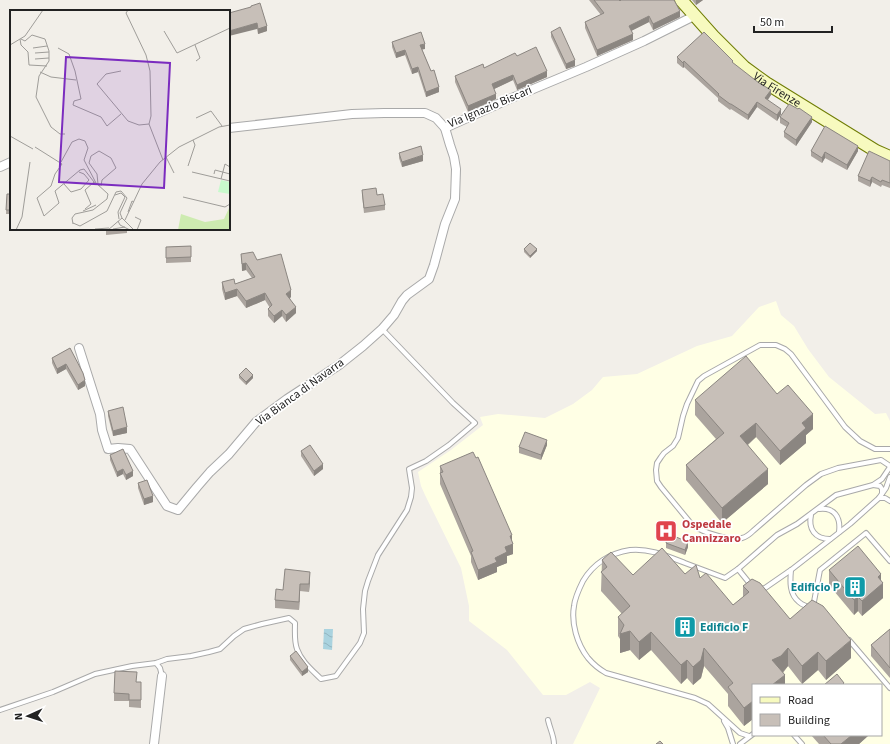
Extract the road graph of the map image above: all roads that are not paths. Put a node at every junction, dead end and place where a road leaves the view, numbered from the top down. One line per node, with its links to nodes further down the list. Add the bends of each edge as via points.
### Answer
1 (681, 0): 2 (street, Via Firenze)
2 (694, 16): 4 (street, Via Ignazio Biscari, via 644,41); 5 (street, Via Firenze, via 744,67 766,83 876,152)
3 (230, 128): 4 (street, Via Ignazio Biscari, via 352,114 425,113 436,118)
4 (445, 128): 8 (street, Via Bianca di Navarra, via 456,169 455,199 429,279 407,295)
5 (890, 157)
6 (10, 163): 7 (street)
7 (0, 168)
8 (382, 329): 9 (street, Via Bianca di Navarra, via 339,365 256,422 178,510 167,506 130,449 108,449); 27 (lane, via 475,423 449,445 409,469 411,498 407,510 378,555 368,581 363,609 364,633 360,643 336,676 321,678 311,670 296,648 295,623 289,618 244,629 220,649)
9 (80, 348)
10 (890, 449): 11 (lane)
11 (881, 450): 12 (lane); 12 (lane, via 860,441 846,427 790,354 776,344 766,344 737,357 698,381 687,404 678,438 657,463 656,475 661,487 689,521 699,529 726,537 741,538 753,532 806,484 821,474)
12 (881, 460): 13 (lane)
13 (890, 466): 15 (lane, via 882,479)
14 (890, 477): 16 (lane)
15 (872, 485): 16 (lane, via 880,486); 19 (lane, via 836,495)
16 (882, 493): 17 (lane)
17 (879, 498): 18 (lane, via 885,498); 21 (lane)
18 (890, 502)
19 (818, 509): 20 (lane); 21 (lane, via 824,508 835,514 839,519)
20 (811, 514): 22 (lane, via 810,527 813,532 818,537); 24 (lane, via 777,536)
21 (839, 532): 22 (lane)
22 (830, 539): 25 (lane)
23 (890, 561): 25 (lane, via 866,533 820,570 815,610 794,597 790,586)
24 (738, 568): 25 (lane, via 752,586 759,589 765,588); 31 (lane, via 725,578 651,551 620,552 611,555 587,575 579,588 573,607 577,637 597,668 606,673 695,698 708,704)
25 (791, 570)
26 (844, 635): 29 (lane)
27 (156, 663): 28 (lane); 30 (lane, via 95,674)
28 (162, 676): 35 (street)
29 (890, 688)
30 (0, 710)
31 (721, 716): 33 (lane, via 740,733); 37 (lane)
32 (548, 720): 36 (lane)
33 (751, 735): 38 (lane)
34 (795, 736): 39 (lane)
35 (154, 744)
36 (554, 744)
37 (733, 744)
38 (740, 744)
39 (802, 744)

